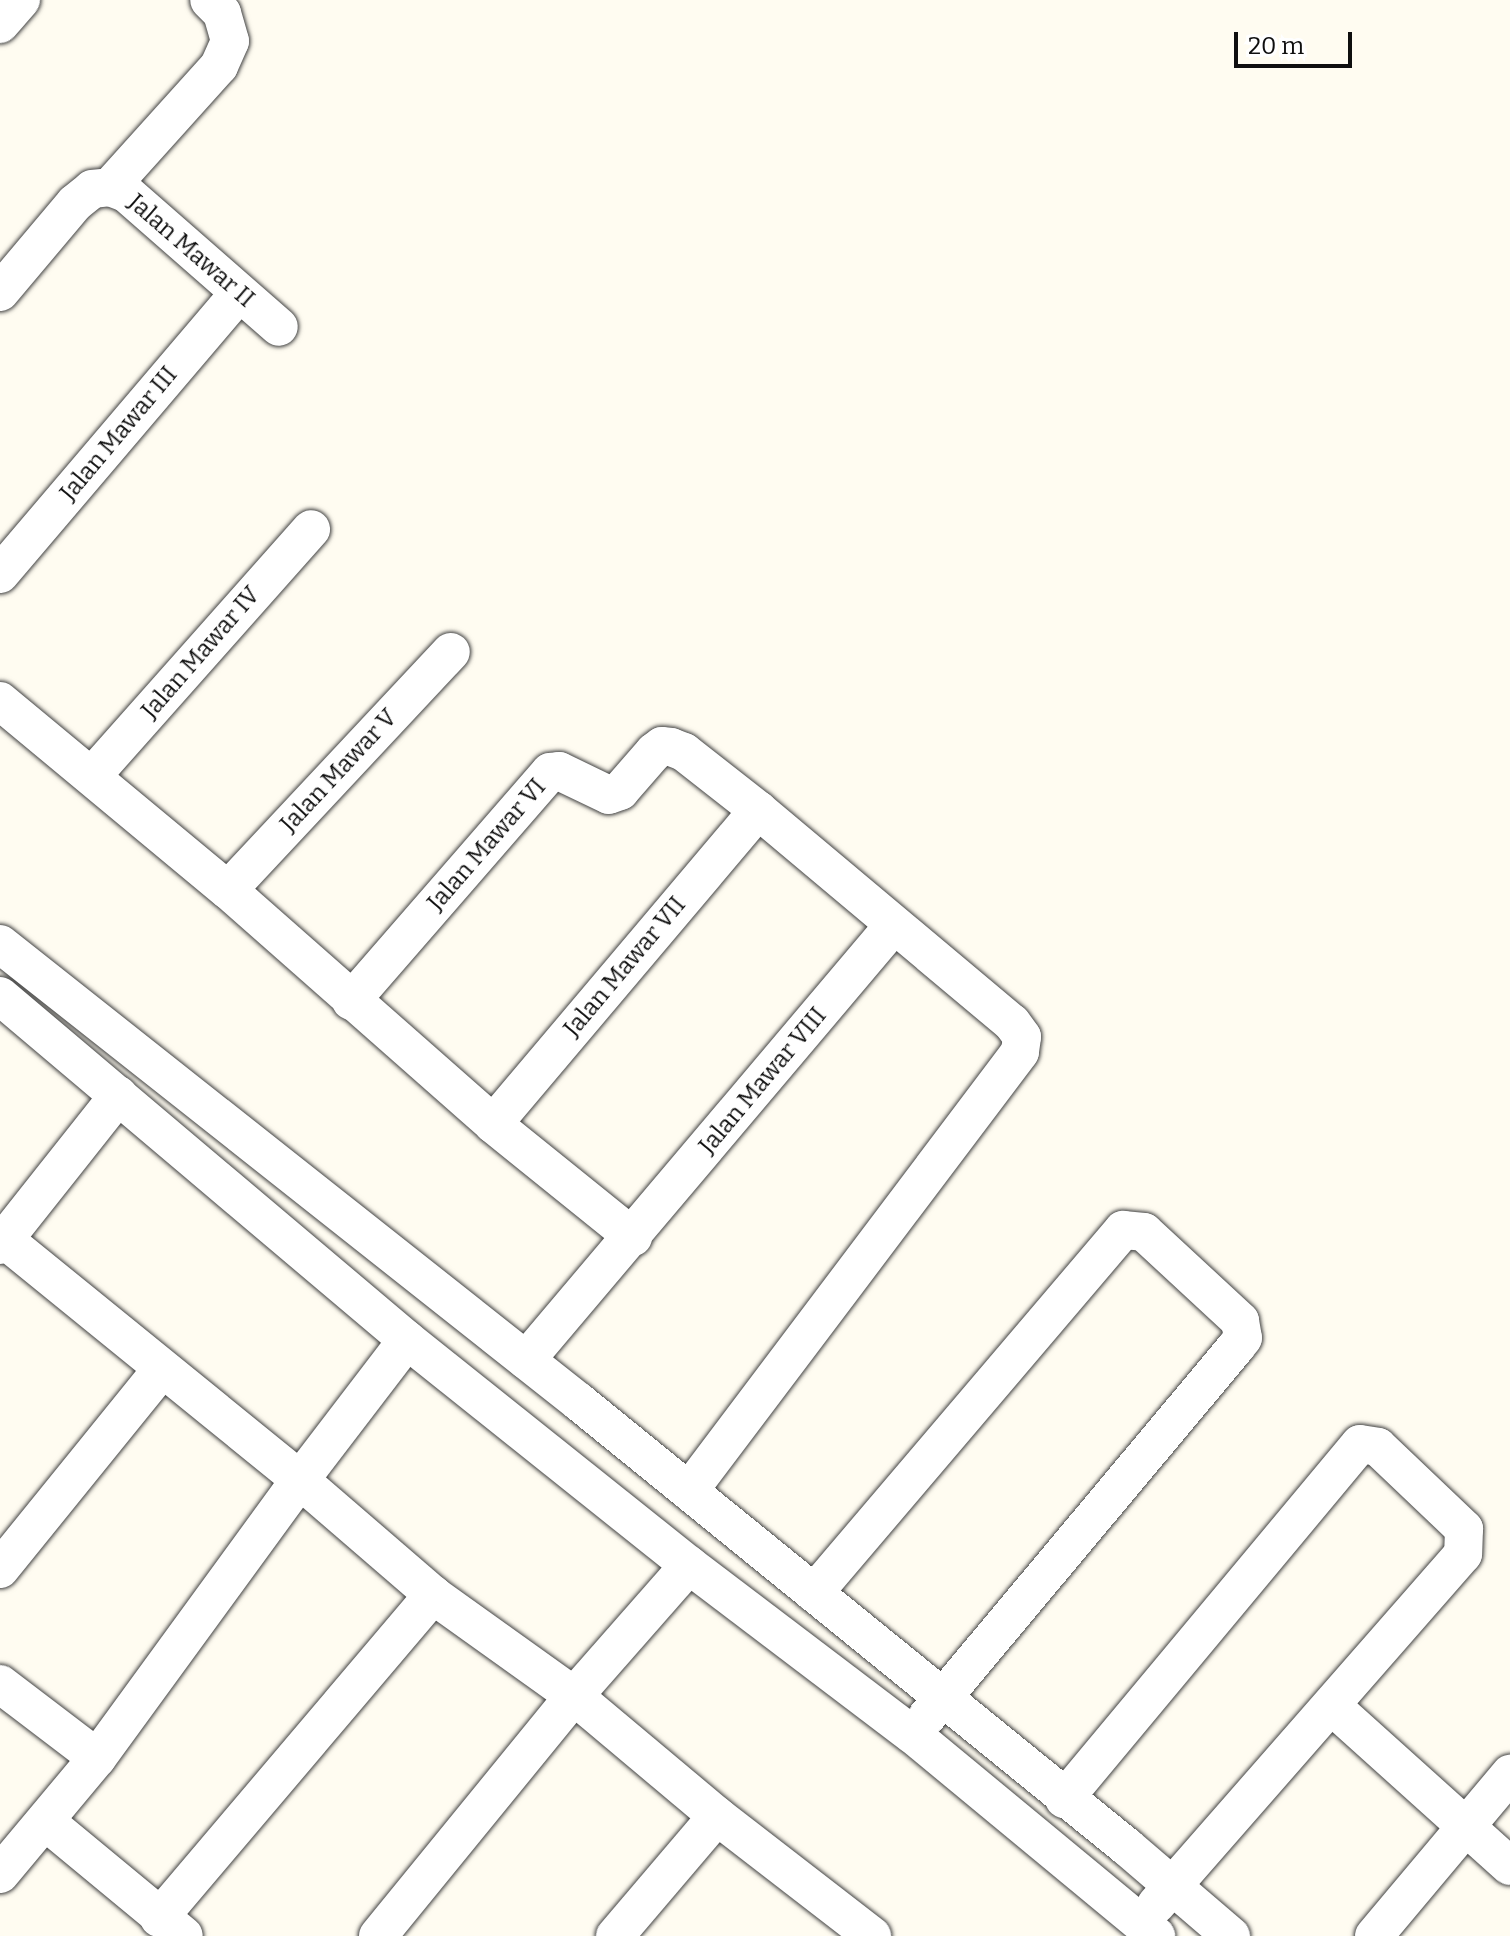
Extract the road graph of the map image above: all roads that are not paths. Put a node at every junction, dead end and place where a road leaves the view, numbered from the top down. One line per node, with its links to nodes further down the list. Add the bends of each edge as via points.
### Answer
1 (21, 0): 3 (street)
2 (209, 0): 4 (street, via 222,13 230,41 219,66)
3 (0, 24)
4 (110, 187): 5 (street, Jalan Mawar II, via 92,189 75,203); 6 (street, Jalan Mawar II, via 126,193)
5 (0, 292)
6 (238, 294): 7 (street, Jalan Mawar II); 9 (street, Jalan Mawar III)
7 (279, 327)
8 (311, 529): 12 (street, Jalan Mawar IV)
9 (0, 574)
10 (451, 652): 14 (street, Jalan Mawar V)
11 (0, 701): 12 (street)
12 (92, 776): 14 (street)
13 (758, 810): 15 (street); 18 (street, Jalan Mawar VI, via 671,747 654,752 620,791 609,795 559,771 550,772); 20 (street, Jalan Mawar VII)
14 (228, 890): 18 (street)
15 (893, 926): 21 (street, Jalan Mawar VIII); 27 (street, via 1012,1023 1022,1037 1020,1052)
16 (0, 944): 24 (street)
17 (0, 996): 19 (street)
18 (351, 1001): 20 (street)
19 (119, 1095): 22 (street); 23 (street)
20 (493, 1124): 21 (street)
21 (633, 1237): 24 (street, Jalan Mawar VIII)
22 (2, 1240): 25 (street)
23 (407, 1340): 26 (street); 28 (street)
24 (526, 1360): 27 (street)
25 (162, 1369): 26 (street); 29 (street)
26 (300, 1480): 31 (street); 37 (street)
27 (689, 1491): 30 (street)
28 (689, 1565): 33 (street); 36 (street)
29 (0, 1569)
30 (814, 1593): 34 (street); 34 (street, via 1123,1230 1144,1232 1240,1321 1243,1338)
31 (433, 1595): 33 (street); 46 (street)
32 (0, 1684): 37 (street)
33 (574, 1696): 40 (street); 48 (street)
34 (944, 1699): 36 (street); 39 (street)
35 (1332, 1706): 39 (street, via 1466,1547 1464,1529 1372,1444 1356,1447); 42 (street); 45 (street)
36 (912, 1734): 47 (street)
37 (97, 1758): 41 (street)
38 (1510, 1774): 42 (street)
39 (1064, 1799): 45 (street)
40 (717, 1816): 49 (street); 50 (street)
41 (45, 1821): 44 (street); 46 (street)
42 (1466, 1827): 43 (street); 52 (street)
43 (1510, 1866)
44 (0, 1874)
45 (1173, 1886): 47 (street); 51 (street)
46 (171, 1927)
47 (1140, 1931)
48 (378, 1936)
49 (615, 1936)
50 (872, 1936)
51 (1231, 1936)
52 (1374, 1936)

